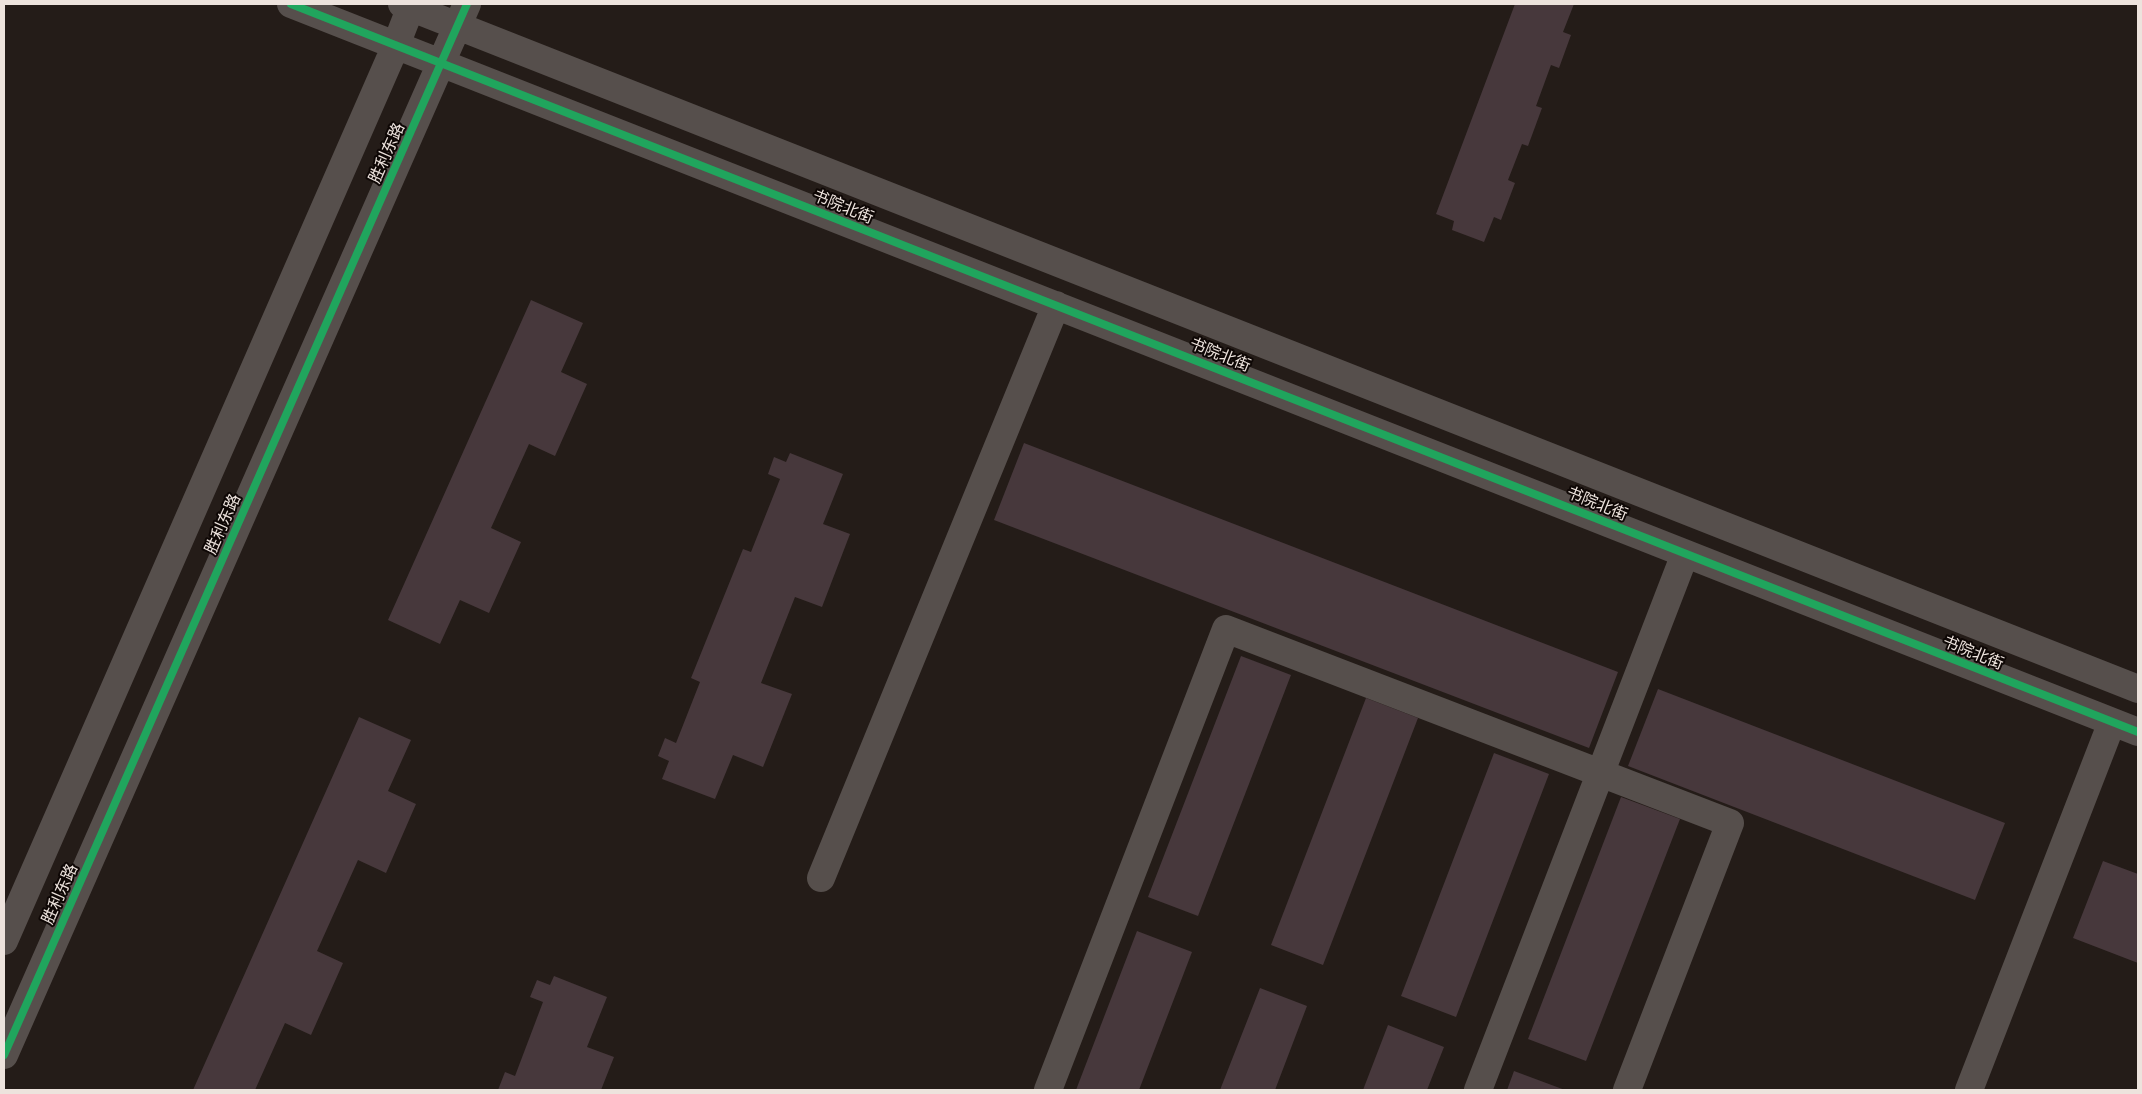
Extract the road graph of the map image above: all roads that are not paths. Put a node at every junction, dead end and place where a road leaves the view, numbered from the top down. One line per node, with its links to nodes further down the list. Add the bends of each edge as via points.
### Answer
1 (292, 4): 4 (street, 书院北街)
2 (408, 5): 3 (street, 书院北街); 4 (street, 胜利东路)
3 (463, 15): 5 (street, 胜利东路); 8 (street, 书院北街)
4 (396, 45): 5 (street, 书院北街); 13 (street, 胜利东路)
5 (442, 63): 6 (street, 书院北街); 14 (street, 胜利东路)
6 (1056, 305): 7 (street, 书院北街); 12 (street)
7 (1685, 554): 9 (street, 书院北街); 11 (street)
8 (2138, 689)
9 (2112, 722): 10 (street, 书院北街); 18 (street)
10 (2138, 732)
11 (1600, 773): 15 (street, via 1226,629); 16 (street); 17 (street, via 1730,823)
12 (821, 878)
13 (4, 941)
14 (4, 1054)
15 (1048, 1090)
16 (1478, 1090)
17 (1627, 1090)
18 (1969, 1090)

